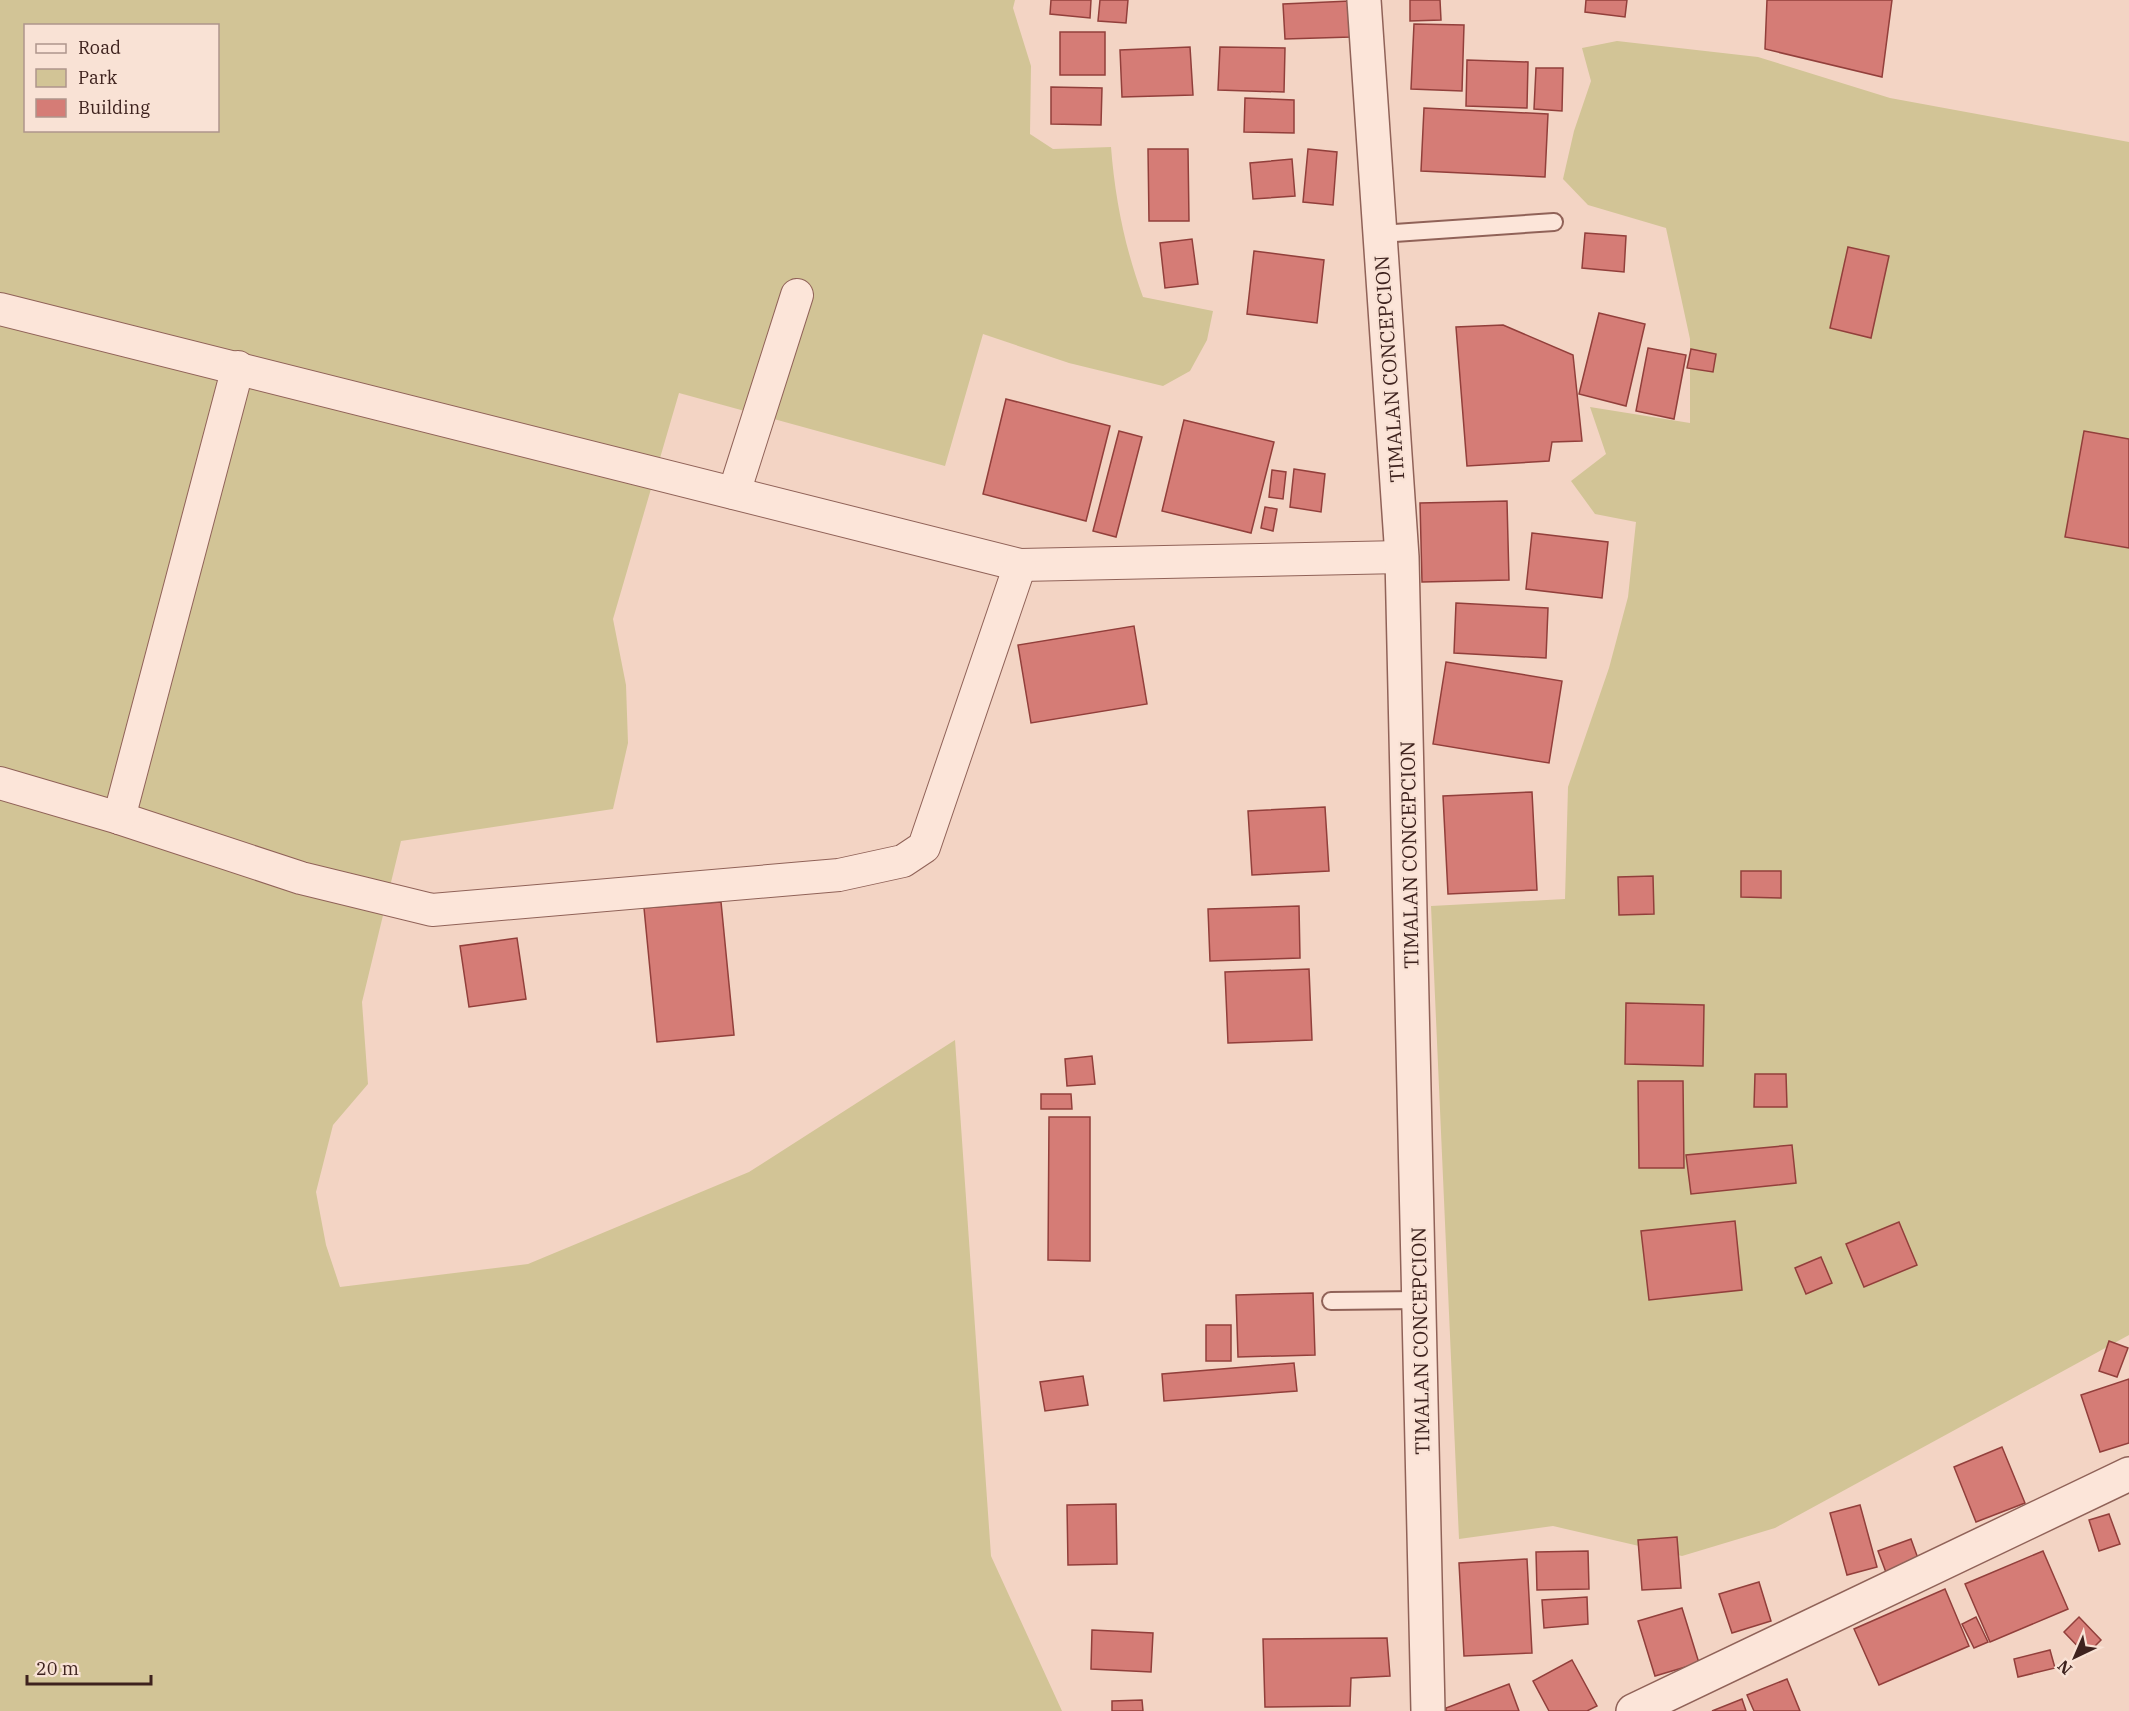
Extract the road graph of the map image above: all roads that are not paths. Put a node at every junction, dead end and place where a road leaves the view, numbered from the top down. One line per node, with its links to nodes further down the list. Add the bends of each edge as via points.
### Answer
1 (1364, 0): 3 (street, TIMALAN CONCEPCION)
2 (1554, 222): 3 (lane)
3 (1380, 234): 8 (street, TIMALAN CONCEPCION)
4 (797, 295): 7 (street)
5 (0, 309): 6 (street)
6 (238, 367): 7 (street); 11 (street)
7 (734, 493): 9 (street)
8 (1402, 557): 9 (street); 12 (street, TIMALAN CONCEPCION)
9 (1020, 565): 11 (street, via 924,847 903,861 838,875 432,910 302,878)
10 (0, 783): 11 (street)
11 (118, 818)
12 (1419, 1300): 13 (lane); 15 (street, TIMALAN CONCEPCION)
13 (1331, 1301)
14 (2129, 1474): 16 (street)
15 (1428, 1711)
16 (1633, 1711)

